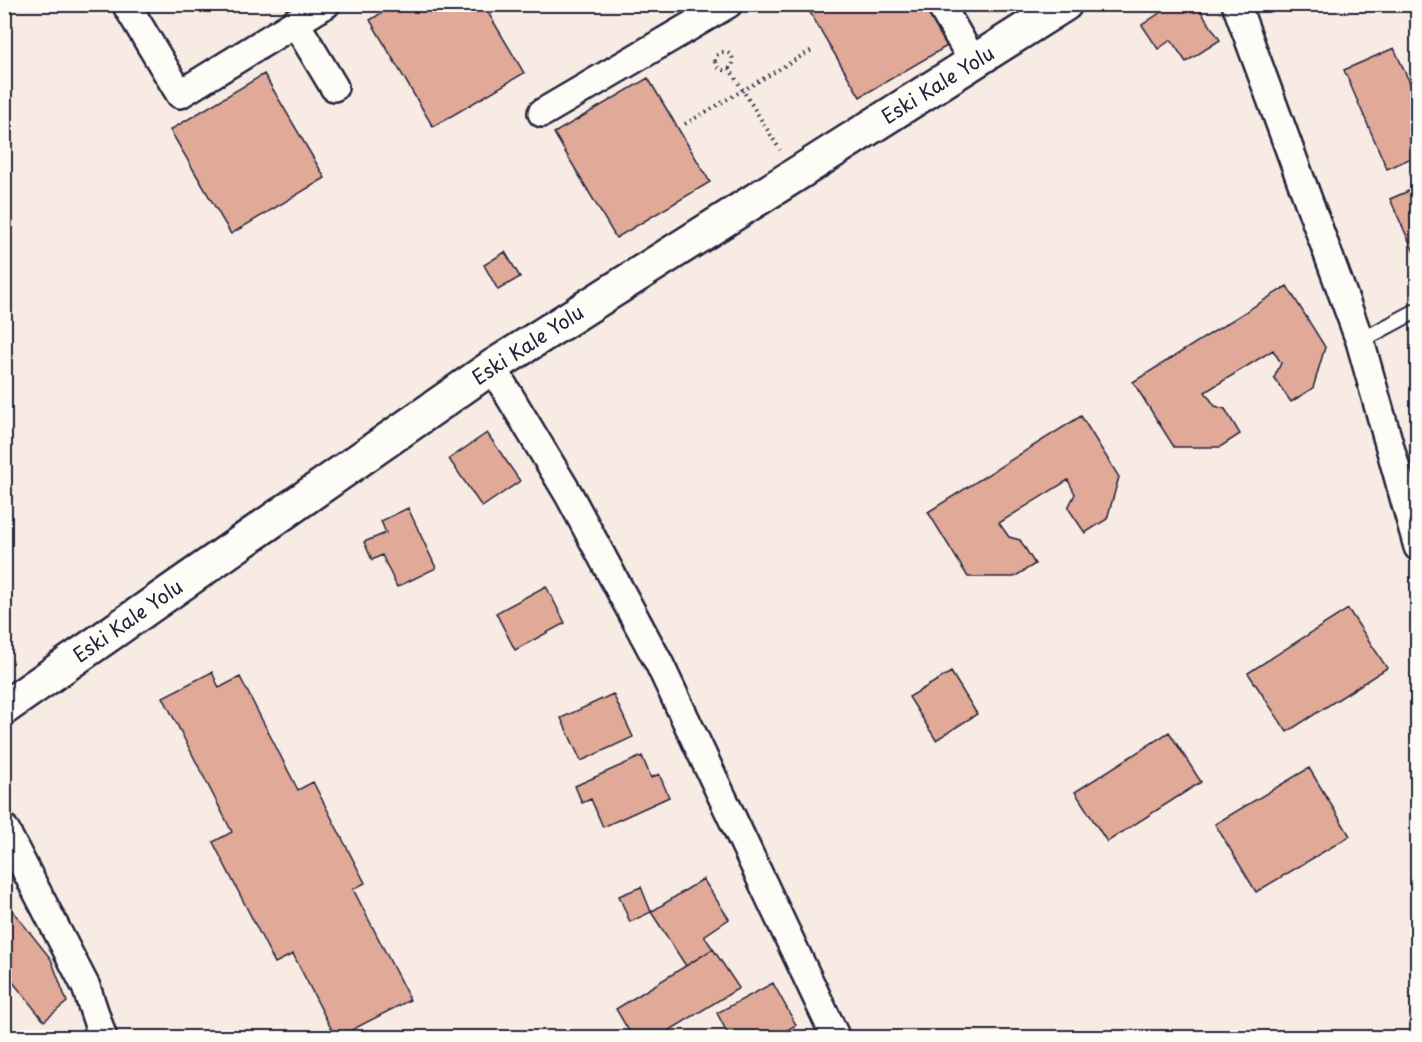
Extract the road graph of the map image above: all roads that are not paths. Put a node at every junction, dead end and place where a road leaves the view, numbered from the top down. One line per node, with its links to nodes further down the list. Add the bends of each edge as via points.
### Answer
1 (126, 4): 7 (street, via 180,94)
2 (326, 4): 7 (street)
3 (728, 4): 10 (street)
4 (940, 4): 8 (street)
5 (1065, 4): 8 (street, Eski Kale Yolu)
6 (1236, 4): 12 (street)
7 (295, 22): 9 (street)
8 (974, 63): 13 (street, Eski Kale Yolu)
9 (334, 87)
10 (542, 113)
11 (1418, 310): 12 (lane)
12 (1360, 341): 14 (street)
13 (492, 367): 15 (street, Eski Kale Yolu); 18 (street, via 569,495 659,663)
14 (1418, 547)
15 (4, 708)
16 (4, 828): 17 (street, via 86,987)
17 (103, 1038)
18 (836, 1038)

